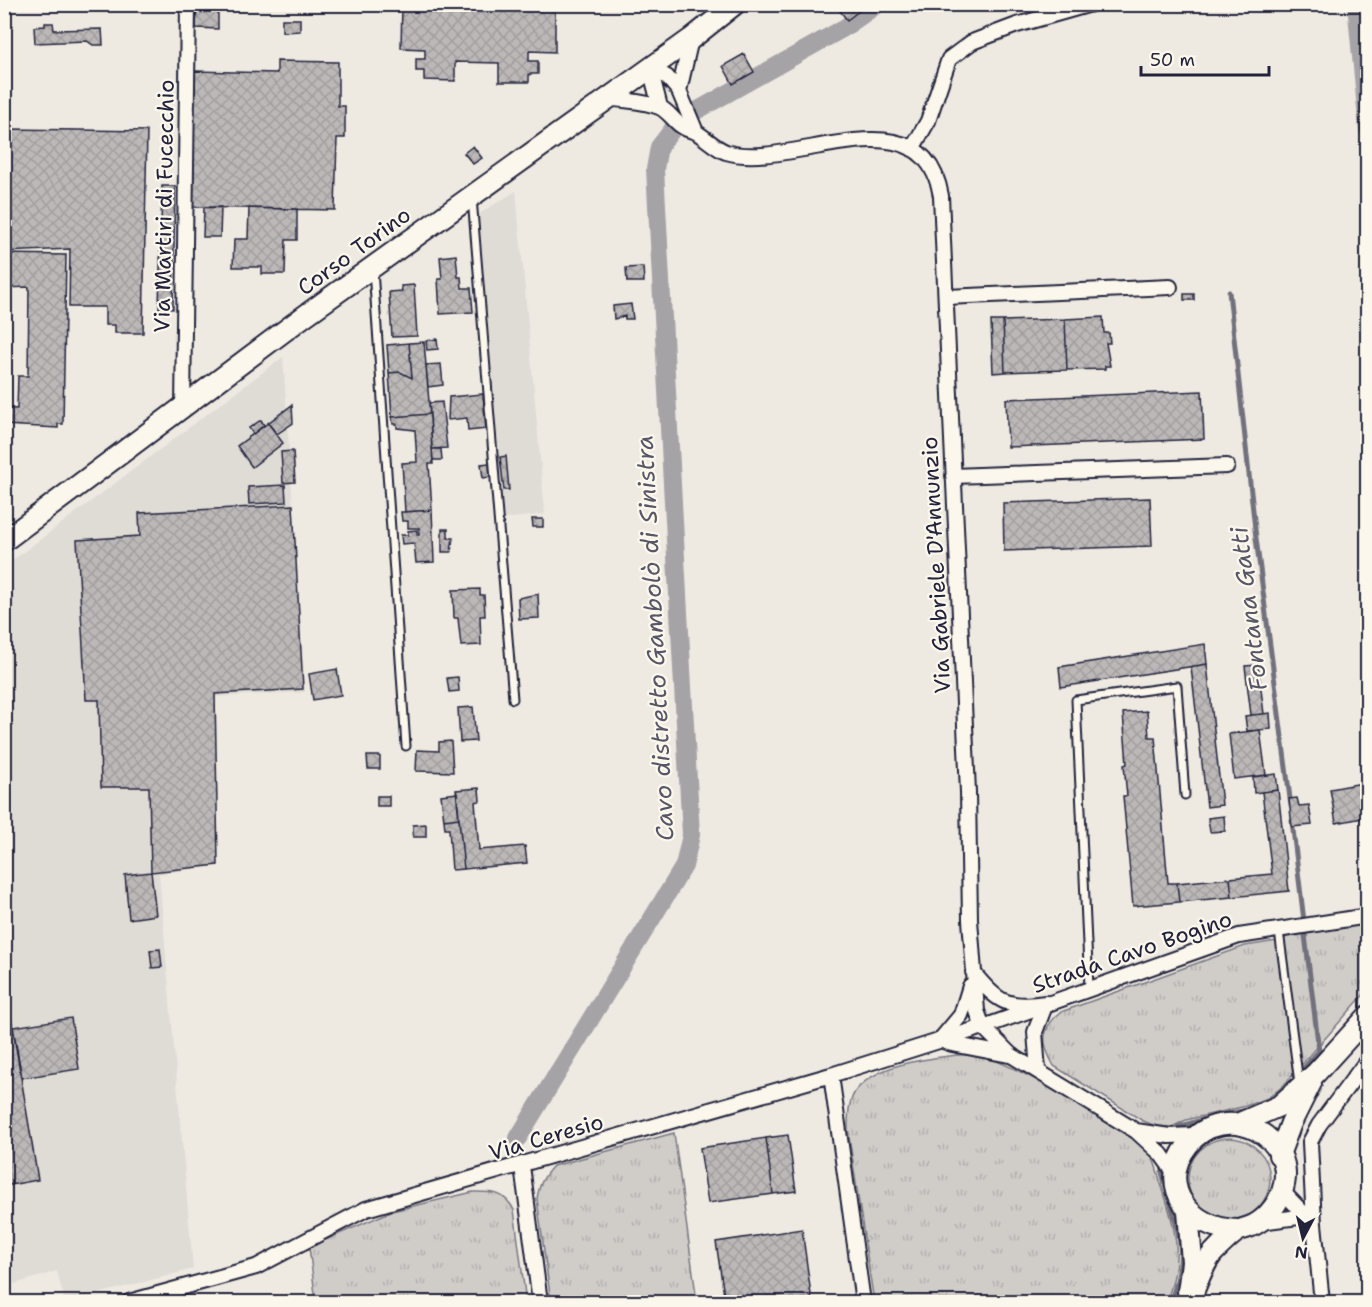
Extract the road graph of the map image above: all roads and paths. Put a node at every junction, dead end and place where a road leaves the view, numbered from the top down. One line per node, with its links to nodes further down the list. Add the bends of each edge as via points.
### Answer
1 (188, 4): 15 (street, Via Martiri di Fucecchio)
2 (735, 4): 4 (main road, Corso Torino)
3 (1091, 4): 10 (street, via 972,42 949,59 928,121)
4 (692, 39): 5 (main road, Corso Torino); 6 (street)
5 (650, 68): 6 (street, via 667,77); 7 (main road, Corso Torino); 8 (street)
6 (679, 91): 9 (street)
7 (609, 99): 8 (street); 11 (main road, Corso Torino)
8 (660, 107): 9 (street, Via Gabriele D'Annunzio, via 683,128)
9 (696, 132): 10 (street, Via Gabriele D'Annunzio, via 725,151 740,154 887,139)
10 (912, 149): 14 (street, Via Gabriele D'Annunzio, via 923,156 939,182)
11 (472, 196): 12 (main road, Corso Torino); 19 (lane)
12 (372, 267): 15 (main road, Corso Torino); 20 (lane)
13 (1170, 287): 14 (street)
14 (946, 297): 17 (street, Via Gabriele D'Annunzio)
15 (183, 409): 18 (main road, Corso Torino)
16 (1227, 466): 17 (street)
17 (953, 476): 24 (street, Via Gabriele D'Annunzio)
18 (4, 541)
19 (513, 699)
20 (406, 746)
21 (1185, 795): 25 (lane, via 1177,686 1076,700)
22 (1368, 916): 23 (street, Strada Cavo Bogino)
23 (1279, 932): 25 (street, Strada Cavo Bogino, via 1239,936); 35 (lane)
24 (973, 972): 26 (street, via 1004,1003); 28 (street, Via Gabriele D'Annunzio); 29 (street, via 961,1016)
25 (1089, 988): 26 (street, Strada Cavo Bogino)
26 (1046, 1003): 28 (street, Strada Cavo Bogino); 32 (street, via 1035,1032)
27 (1368, 1016): 33 (main road)
28 (983, 1027): 29 (street, Via Ceresio); 30 (street)
29 (940, 1040): 30 (street); 34 (street, Via Ceresio)
30 (1011, 1055): 32 (street)
31 (1368, 1059): 44 (street, via 1319,1125 1311,1142)
32 (1038, 1071): 37 (street)
33 (1316, 1073): 35 (main road); 39 (main road)
34 (831, 1075): 40 (street, Via Ceresio); 49 (street)
35 (1300, 1087): 36 (main road, via 1279,1106)
36 (1240, 1124): 38 (main road, via 1216,1124); 39 (main road, via 1263,1134)
37 (1137, 1131): 38 (street); 41 (street)
38 (1195, 1135): 41 (main road, via 1181,1153)
39 (1279, 1155): 42 (main road, via 1284,1172)
40 (522, 1166): 47 (street, Via Ceresio, via 366,1209 256,1267); 48 (street)
41 (1176, 1175): 43 (main road, via 1178,1194)
42 (1282, 1191): 44 (street); 45 (main road, via 1274,1209)
43 (1188, 1211): 46 (main road, via 1210,1227); 50 (main road, via 1192,1262)
44 (1310, 1220): 45 (street); 51 (street)
45 (1258, 1222): 46 (main road)
46 (1238, 1230): 50 (main road, via 1213,1252)
47 (129, 1302)
48 (540, 1302)
49 (863, 1302)
50 (1188, 1302)
51 (1322, 1302)

